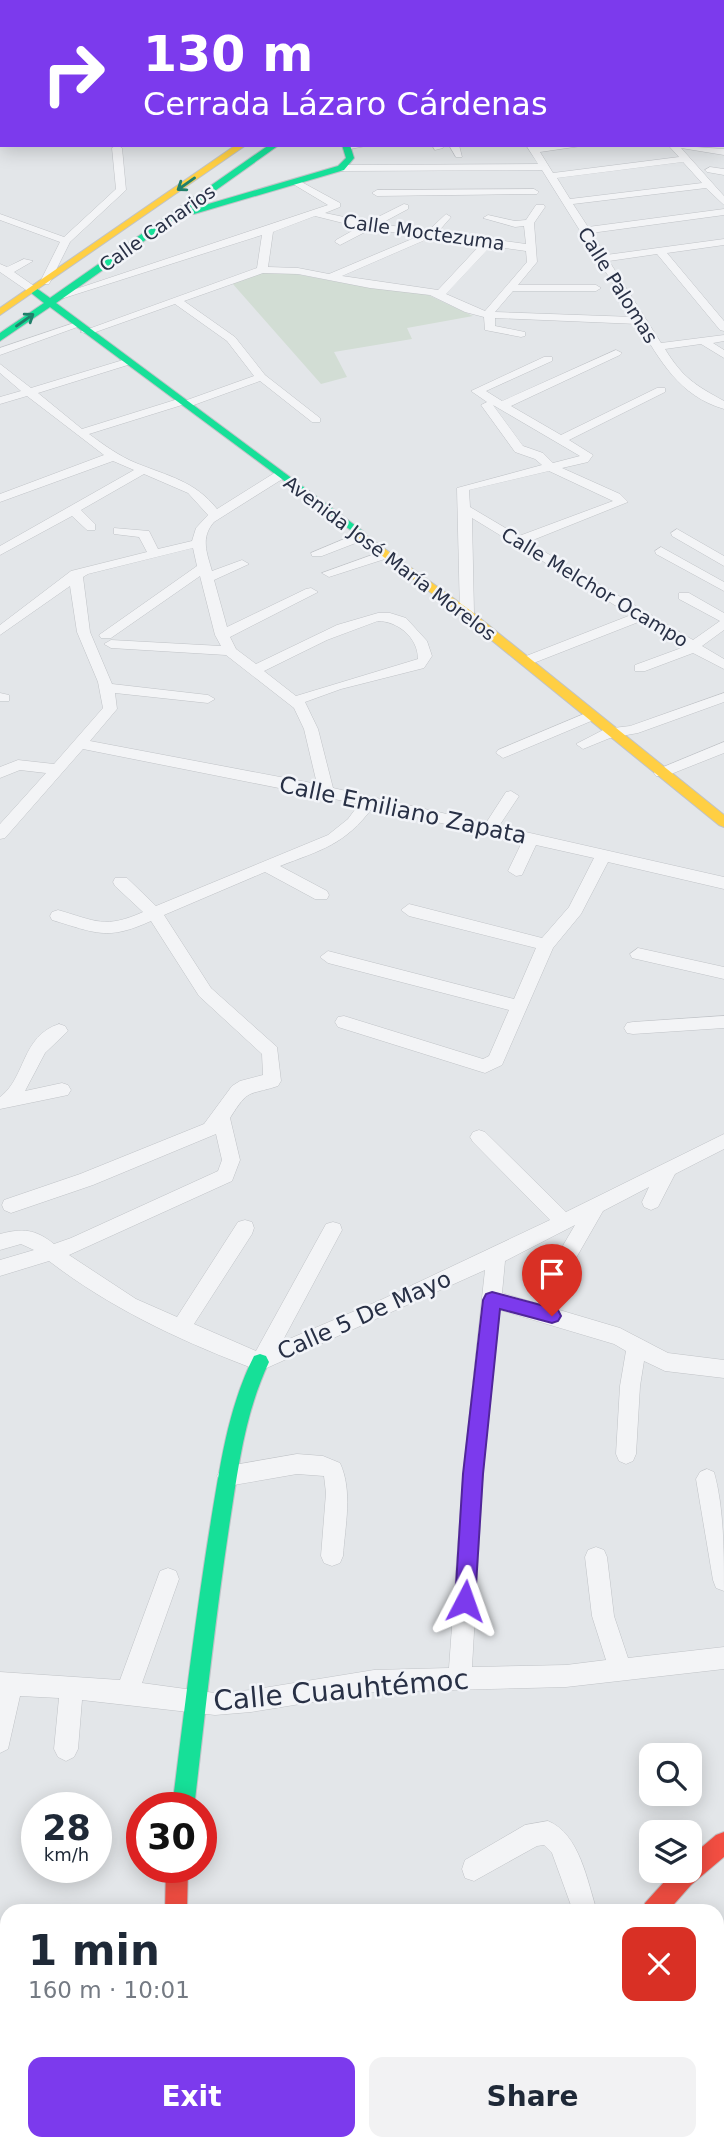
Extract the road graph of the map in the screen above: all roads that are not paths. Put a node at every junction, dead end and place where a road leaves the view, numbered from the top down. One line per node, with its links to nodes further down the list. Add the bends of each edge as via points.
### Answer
1 (239, 147): 51 (street, Calle Canarios, one-way to 51)
2 (347, 147): 10 (street, via 350,159)
3 (679, 147): 9 (street)
4 (686, 147): 8 (street)
5 (117, 148): 37 (street, via 121,190)
6 (533, 148): 13 (street, Calle Palomas)
7 (270, 149): 30 (street, Calle Canarios)
8 (724, 152)
9 (685, 159): 13 (street); 18 (street)
10 (341, 168): 11 (street); 16 (street)
11 (379, 169): 13 (street); 15 (street)
12 (710, 170): 14 (street)
13 (547, 172): 22 (street, Calle Palomas)
14 (724, 172)
15 (388, 177)
16 (296, 182): 27 (street, Calle Moctezuma, via 336,205); 30 (street)
17 (396, 185): 21 (street)
18 (708, 185): 22 (street); 23 (street)
19 (534, 192): 21 (street)
20 (377, 193): 21 (street)
21 (405, 193)
22 (566, 202): 35 (street, Calle Palomas)
23 (724, 202)
24 (540, 206): 32 (street)
25 (404, 207): 33 (street)
26 (724, 212): 35 (street)
27 (316, 213): 33 (street, Calle Moctezuma); 34 (street, Calle Moctezuma)
28 (0, 217): 37 (street)
29 (446, 217): 36 (street)
30 (170, 218): 55 (street, Calle Canarios)
31 (488, 218): 32 (street)
32 (529, 223): 43 (street)
33 (370, 228): 36 (street, Calle Moctezuma); 38 (street); 41 (street)
34 (268, 230): 49 (street); 55 (street, Calle Moctezuma)
35 (583, 230): 46 (street, Calle Palomas)
36 (431, 234): 39 (street, Calle Moctezuma); 41 (street)
37 (66, 241): 51 (street)
38 (340, 242)
39 (489, 242): 43 (street, Calle Moctezuma); 54 (street)
40 (724, 242): 42 (street)
41 (411, 243): 50 (street)
42 (711, 244): 44 (street); 45 (street)
43 (529, 248): 52 (street, Calle Moctezuma, via 532,262)
44 (660, 251): 46 (street); 61 (street)
45 (724, 258)
46 (601, 259): 59 (street, Calle Palomas)
47 (29, 261): 48 (street)
48 (4, 269): 51 (street)
49 (262, 270): 50 (street); 56 (street)
50 (329, 278): 54 (street)
51 (39, 286): 55 (street, Avenida José María Morelos); 57 (street, Calle Canarios)
52 (511, 288): 53 (street); 58 (street, Calle Moctezuma)
53 (596, 288)
54 (439, 296): 58 (street)
55 (55, 299): 60 (street, Avenida José María Morelos); 63 (street, Calle Canarios, one-way to 55)
56 (176, 300): 60 (street); 73 (street, via 231,340)
57 (0, 312)
58 (489, 315): 59 (street); 62 (street, via 491,330)
59 (640, 321): 66 (street, Calle Palomas)
60 (82, 328): 67 (street); 71 (street, Avenida José María Morelos)
61 (724, 328)
62 (521, 334)
63 (0, 338)
64 (724, 338): 65 (street)
65 (705, 342): 66 (street); 69 (street)
66 (656, 347): 80 (street, Calle Palomas, via 687,386)
67 (0, 352)
68 (616, 353): 79 (street)
69 (724, 355)
70 (548, 359): 79 (street, via 477,389)
71 (127, 362): 75 (street); 77 (street, Avenida José María Morelos)
72 (0, 367): 75 (street)
73 (261, 377): 77 (street); 81 (street)
74 (661, 390): 85 (street)
75 (29, 391): 76 (street); 83 (street)
76 (0, 401)
77 (185, 403): 82 (street); 89 (street, Avenida José María Morelos)
78 (486, 405): 87 (street, via 519,449 539,456)
79 (503, 405): 85 (street)
80 (724, 406)
81 (316, 420)
82 (112, 422): 83 (street); 84 (street)
83 (80, 433): 86 (street)
84 (124, 435)
85 (561, 439): 87 (street, via 587,455)
86 (114, 456): 88 (street); 90 (street)
87 (552, 468): 92 (street, via 466,486 461,494); 98 (street, via 622,502)
88 (143, 470): 91 (street); 93 (street, via 183,483)
89 (280, 475): 93 (street); 97 (street, Avenida José María Morelos)
90 (0, 498)
91 (72, 509): 94 (street); 100 (street)
92 (465, 509): 98 (street, Calle Melchor Ocampo); 115 (street)
93 (215, 515): 99 (street, via 202,528)
94 (91, 527)
95 (119, 531): 102 (street, via 144,534)
96 (677, 533): 105 (street)
97 (361, 536): 103 (street); 104 (street, Avenida José María Morelos)
98 (518, 541): 116 (street, Calle Melchor Ocampo)
99 (198, 543): 102 (street); 107 (street)
100 (0, 551)
101 (661, 551): 110 (street)
102 (154, 553): 109 (street)
103 (317, 553)
104 (386, 554): 108 (street); 115 (street, Avenida José María Morelos)
105 (724, 562)
106 (242, 564): 107 (street)
107 (206, 572): 120 (street); 122 (street, via 109,639)
108 (329, 573)
109 (76, 574): 112 (street); 113 (street)
110 (724, 587)
111 (311, 593): 120 (street)
112 (78, 594): 113 (street); 127 (street, via 85,638)
113 (45, 596): 119 (street)
114 (684, 596): 117 (street)
115 (467, 614): 123 (street, Avenida José María Morelos)
116 (640, 616): 121 (street, Calle Melchor Ocampo); 123 (street)
117 (724, 618)
118 (724, 624): 121 (street)
119 (0, 631)
120 (222, 635): 122 (street)
121 (694, 646): 124 (street, Calle Melchor Ocampo); 125 (street)
122 (230, 651): 126 (street)
123 (526, 661): 131 (street, Avenida José María Morelos)
124 (724, 665)
125 (640, 668)
126 (254, 671): 130 (street); 130 (street, via 377,617 402,621 425,650 425,660 419,665)
127 (106, 688): 129 (street); 133 (street, via 110,709)
128 (724, 697): 132 (street, via 633,730)
129 (208, 699)
130 (295, 701): 140 (street, via 307,717)
131 (591, 716): 132 (street, Avenida José María Morelos); 136 (street)
132 (612, 733): 134 (street); 139 (street, Avenida José María Morelos)
133 (81, 744): 137 (street); 140 (street, Calle Emiliano Zapata)
134 (583, 744)
135 (724, 747): 139 (street)
136 (503, 753)
137 (58, 769): 138 (street, via 18,765); 145 (street)
138 (0, 773)
139 (661, 773): 143 (street, Avenida José María Morelos)
140 (326, 792): 142 (street, Calle Emiliano Zapata)
141 (511, 796): 144 (street)
142 (369, 802): 144 (street, Calle Emiliano Zapata); 148 (street, via 333,839)
143 (724, 822)
144 (490, 828): 146 (street, Calle Emiliano Zapata)
145 (0, 834)
146 (532, 837): 147 (street, Calle Emiliano Zapata); 149 (street)
147 (604, 854): 151 (street, Calle Emiliano Zapata); 156 (street, via 575,911)
148 (266, 866): 152 (street); 154 (street)
149 (516, 871)
150 (121, 882): 154 (street)
151 (724, 883)
152 (321, 895)
153 (410, 910): 156 (street)
154 (153, 912): 155 (street, via 111,930); 167 (street, via 205,992 271,1052 272,1081 246,1084 236,1091)
155 (58, 916)
156 (546, 946): 160 (street)
157 (638, 954): 159 (street)
158 (328, 957): 160 (street)
159 (724, 973)
160 (520, 1007): 161 (street, via 496,1060 485,1066)
161 (344, 1022)
162 (724, 1022): 163 (street)
163 (633, 1028)
164 (59, 1031): 166 (street, via 37,1047 23,1080)
165 (62, 1090): 166 (street)
166 (4, 1103)
167 (221, 1118): 173 (street, via 210,1129 162,1150); 178 (street, via 231,1160 229,1171 220,1179)
168 (479, 1137): 174 (street)
169 (724, 1141): 170 (street, Calle 5 De Mayo)
170 (669, 1168): 171 (street); 172 (street, Calle 5 De Mayo)
171 (651, 1202)
172 (597, 1204): 174 (street, Calle 5 De Mayo); 180 (street)
173 (11, 1206)
174 (563, 1221): 179 (street, Calle 5 De Mayo)
175 (245, 1228): 183 (street)
176 (333, 1230): 185 (street)
177 (0, 1242): 178 (street, via 28,1236)
178 (53, 1254): 181 (street); 183 (street, via 106,1292)
179 (496, 1256): 182 (street); 185 (street, Calle 5 De Mayo)
180 (561, 1266)
181 (0, 1268)
182 (492, 1300): 184 (street, via 530,1308); 196 (street, via 473,1474)
183 (180, 1329): 185 (street)
184 (637, 1346): 186 (street, via 665,1362); 187 (street)
185 (260, 1362): 188 (street, Calle 5 De Mayo, via 245,1395)
186 (724, 1369)
187 (626, 1454)
188 (228, 1475): 190 (street, via 302,1464 333,1470 337,1493); 200 (street, Calle 5 De Mayo)
189 (707, 1479): 193 (street)
190 (332, 1556)
191 (596, 1557): 195 (street, via 603,1616)
192 (168, 1579): 199 (street)
193 (724, 1580)
194 (724, 1658): 195 (street, Calle Cuauhtémoc)
195 (620, 1668): 196 (street, Calle Cuauhtémoc, via 566,1676)
196 (460, 1677): 200 (street, Calle Cuauhtémoc, via 373,1681 226,1704)
197 (5, 1683): 198 (street, Calle Cuauhtémoc); 201 (street)
198 (72, 1687): 199 (street, Calle Cuauhtémoc); 202 (street)
199 (127, 1693): 200 (street, Calle Cuauhtémoc)
200 (195, 1701): 203 (street, Calle 5 De Mayo)
201 (0, 1741)
202 (66, 1749)
203 (185, 1792)
204 (724, 1843): 209 (street)
205 (474, 1869): 208 (street, via 534,1834 548,1833 561,1844)
206 (177, 1883): 207 (street)
207 (176, 1904)
208 (582, 1904)
209 (659, 1904)

